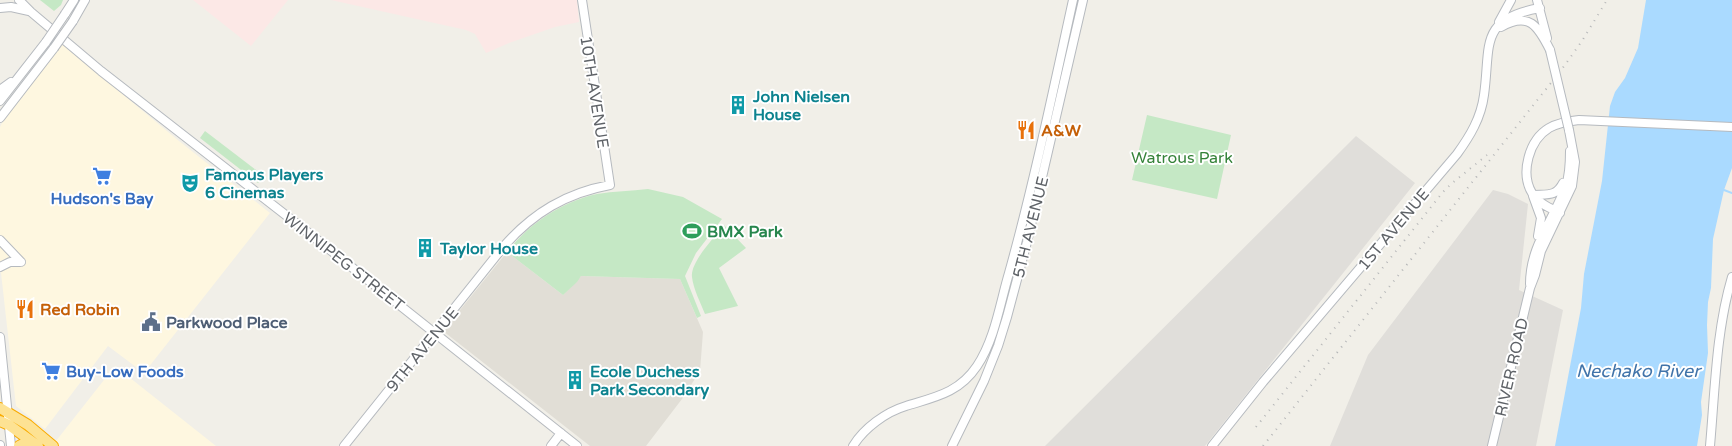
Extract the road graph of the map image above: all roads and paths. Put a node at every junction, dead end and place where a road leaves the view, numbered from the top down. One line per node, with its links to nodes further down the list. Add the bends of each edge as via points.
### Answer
1 (7, 0): 10 (main road)
2 (19, 0): 11 (main road, WINNIPEG STREET)
3 (74, 0): 14 (main road, bridge)
4 (85, 0): 17 (main road, bridge, via 54,48)
5 (582, 0): 21 (main road, 10TH AVENUE)
6 (1073, 0): 41 (main road, 5TH AVENUE, via 1017,245 985,350 968,377 948,392 887,415 864,432)
7 (1083, 0): 42 (main road, 5TH AVENUE, via 1007,317 984,380)
8 (1512, 0): 12 (main road, 1ST AVENUE)
9 (1539, 4): 12 (main road, via 1509,16); 13 (main road, RIVER ROAD)
10 (0, 7): 11 (main road)
11 (31, 12): 29 (main road, WINNIPEG STREET, via 101,71)
12 (1495, 30): 13 (main road, via 1521,19 1532,22 1541,31); 43 (main road, 1ST AVENUE, via 1488,48 1484,96 1470,135)
13 (1550, 50): 19 (main road, RIVER ROAD, bridge)
14 (22, 73): 15 (main road); 16 (main road)
15 (0, 90)
16 (0, 101)
17 (0, 118)
18 (1732, 127): 22 (main road, via 1579,120 1560,123 1548,128 1537,139 1527,162 1526,174)
19 (1571, 142): 20 (main road, RIVER ROAD); 23 (main road, RIVER ROAD, via 1575,176 1569,196)
20 (1570, 162): 22 (main road, via 1558,191 1554,194); 23 (main road, RIVER ROAD)
21 (610, 185): 29 (main road, 9TH AVENUE, via 575,194 546,208 527,222)
22 (1533, 194): 23 (main road); 25 (main road, via 1541,218)
23 (1557, 212): 25 (main road, RIVER ROAD); 28 (main road, RIVER ROAD)
24 (0, 240): 26 (main road, via 21,262 10,262)
25 (1536, 246): 28 (main road, RIVER ROAD)
26 (0, 267)
27 (1732, 277): 45 (main road, via 1720,336)
28 (1530, 288): 44 (main road, RIVER ROAD)
29 (435, 333): 33 (main road, WINNIPEG STREET); 38 (main road, 9TH AVENUE)
30 (0, 337): 31 (main road)
31 (4, 410): 32 (main road); 37 (highway, via 28,424)
32 (5, 423): 34 (highway); 35 (main road)
33 (561, 433): 39 (main road); 40 (main road, WINNIPEG STREET)
34 (35, 444): 36 (highway)
35 (11, 446)
36 (19, 446)
37 (53, 446)
38 (344, 446)
39 (550, 446)
40 (577, 446)
41 (853, 446)
42 (952, 446)
43 (1212, 446)
44 (1492, 446)
45 (1710, 446)

